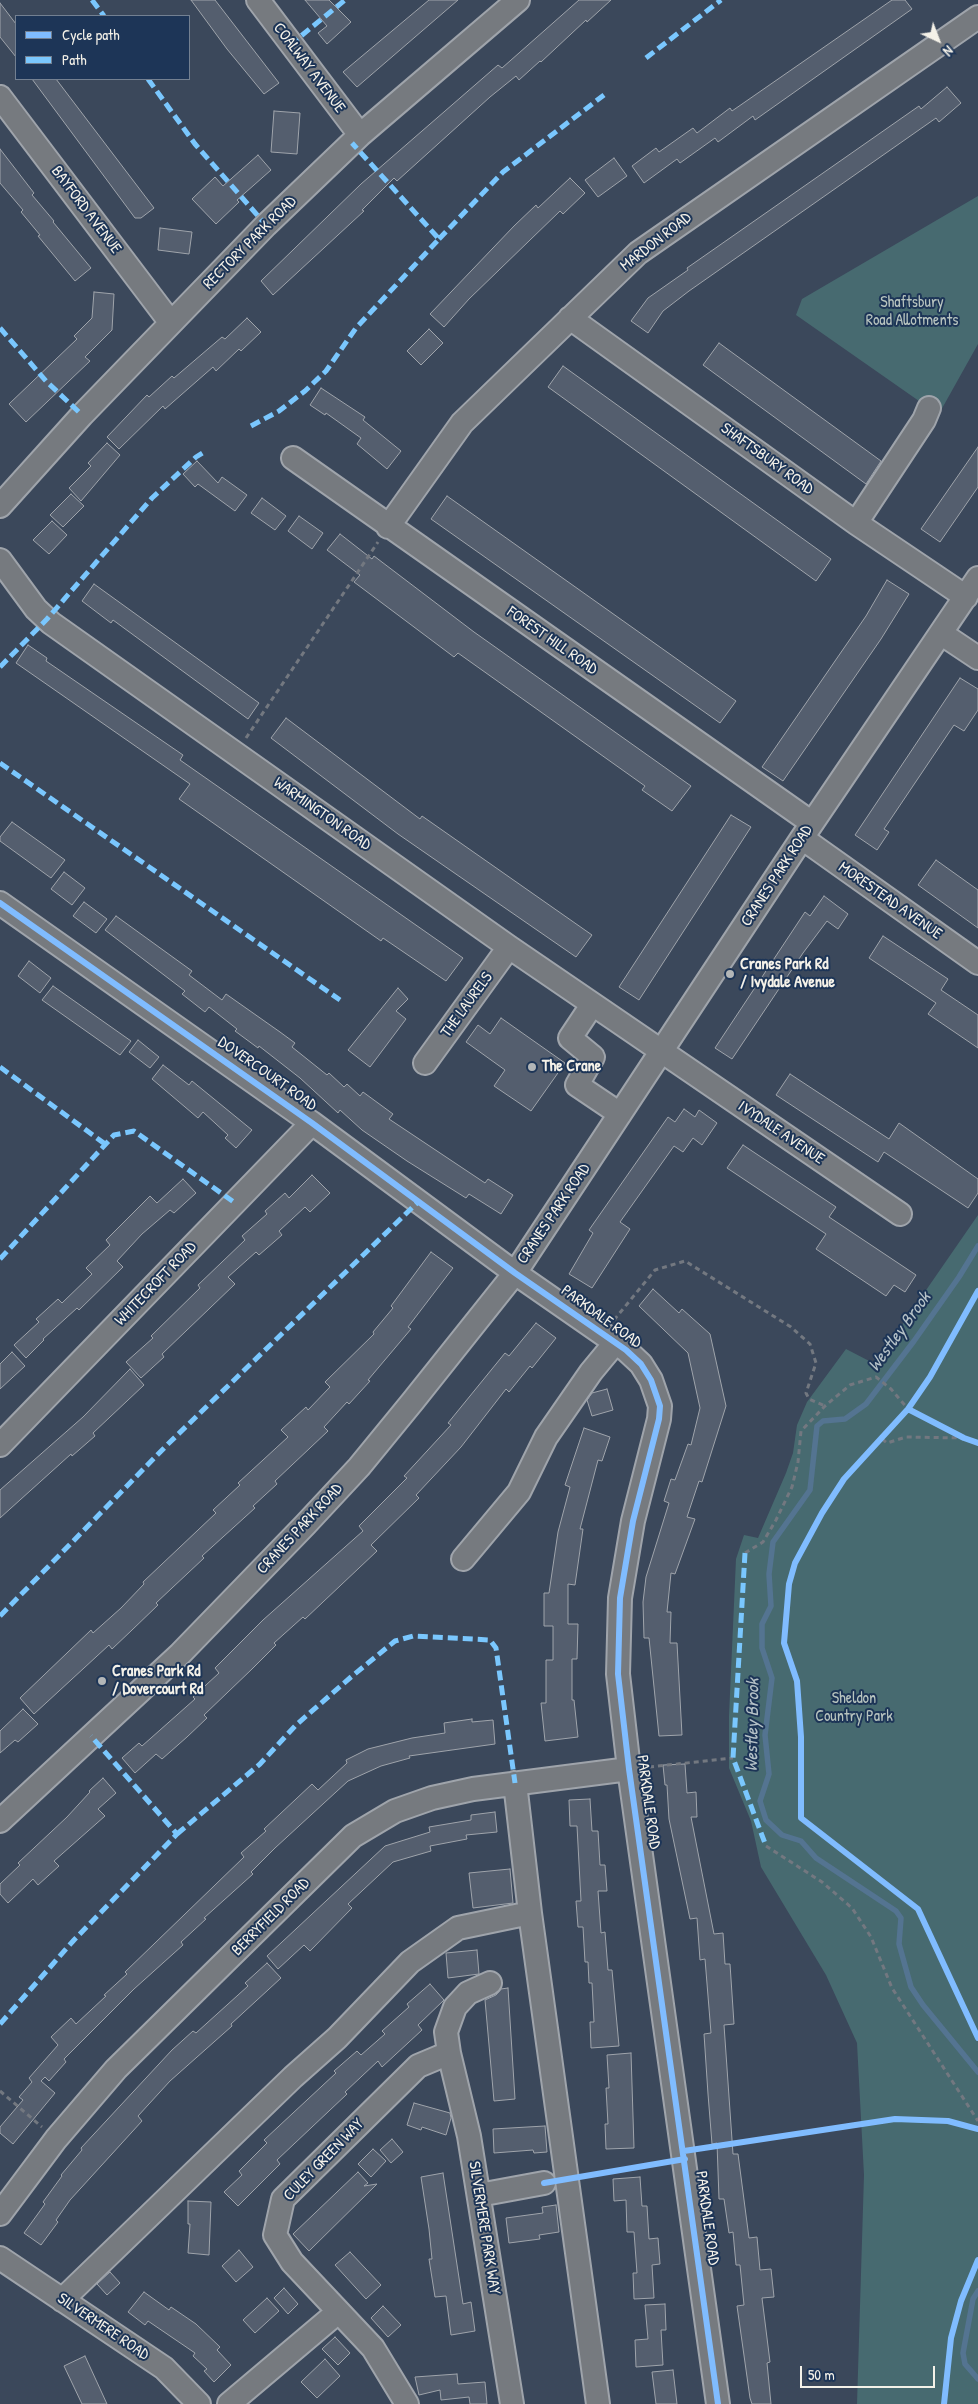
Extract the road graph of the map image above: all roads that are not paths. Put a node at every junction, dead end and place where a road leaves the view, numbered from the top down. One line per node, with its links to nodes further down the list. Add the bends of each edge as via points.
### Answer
1 (258, 0): 5 (street, COALWAY AVENUE)
2 (518, 0): 5 (street, RECTORY PARK ROAD)
3 (978, 16): 6 (street, MARDON ROAD, via 638,253)
4 (0, 97): 7 (street, BAYFORD AVENUE)
5 (360, 135): 7 (street, RECTORY PARK ROAD)
6 (570, 318): 11 (street, SHAFTSBURY ROAD); 12 (street, MARDON ROAD, via 462,423)
7 (171, 323): 10 (street, RECTORY PARK ROAD)
8 (930, 408): 11 (street)
9 (292, 458): 12 (street, FOREST HILL ROAD)
10 (0, 506)
11 (856, 523): 15 (street, SHAFTSBURY ROAD)
12 (388, 527): 18 (street, FOREST HILL ROAD)
13 (0, 560): 20 (street, WARMINGTON ROAD, via 36,609 51,623)
14 (978, 578): 15 (street, CRANES PARK ROAD)
15 (966, 597): 16 (street, CRANES PARK ROAD)
16 (942, 634): 17 (street); 18 (street, CRANES PARK ROAD)
17 (978, 658)
18 (807, 830): 21 (street, MORESTEAD AVENUE); 23 (street, CRANES PARK ROAD)
19 (0, 903): 26 (street, DOVERCOURT ROAD)
20 (509, 947): 22 (street, WARMINGTON ROAD); 24 (street, THE LAURELS)
21 (978, 963)
22 (592, 1005): 23 (street, WARMINGTON ROAD); 25 (street, via 570,1038 593,1057 577,1085)
23 (661, 1052): 25 (street, CRANES PARK ROAD); 27 (street, IVYDALE AVENUE)
24 (425, 1062)
25 (620, 1114): 28 (street, CRANES PARK ROAD)
26 (312, 1123): 28 (street, DOVERCOURT ROAD); 30 (street, WHITECROFT ROAD)
27 (900, 1214)
28 (515, 1272): 29 (street, PARKDALE ROAD); 34 (street, CRANES PARK ROAD, via 365,1459 305,1525 180,1654)
29 (609, 1338): 31 (street, via 591,1372 546,1437 519,1492); 32 (street, PARKDALE ROAD, via 641,1364 657,1393 660,1406 655,1439 633,1521 620,1598 618,1674)
30 (0, 1445)
31 (463, 1559)
32 (629, 1768): 33 (street, BERRYFIELD ROAD); 49 (street, PARKDALE ROAD)
33 (515, 1783): 35 (street); 40 (street, BERRYFIELD ROAD, via 432,1798 396,1811 353,1836 116,2069 56,2139)
34 (0, 1821)
35 (530, 1913): 42 (street, via 458,1928 410,1962 337,2038); 48 (street)
36 (490, 1983): 37 (street, via 468,1993 455,2007)
37 (448, 2042): 39 (street, SILVERMERE PARK WAY); 43 (street, CULEY GREEN WAY, via 418,2066 283,2199 275,2235 292,2262)
38 (544, 2184): 39 (street)
39 (479, 2195): 47 (street, SILVERMERE PARK WAY)
40 (0, 2214)
41 (0, 2258): 42 (street, SILVERMERE ROAD)
42 (62, 2300): 44 (street, SILVERMERE ROAD, via 164,2368)
43 (338, 2312): 45 (street); 46 (street, CULEY GREEN WAY, via 373,2348)
44 (199, 2404)
45 (229, 2404)
46 (407, 2404)
47 (512, 2404)
48 (598, 2404)
49 (718, 2404)

